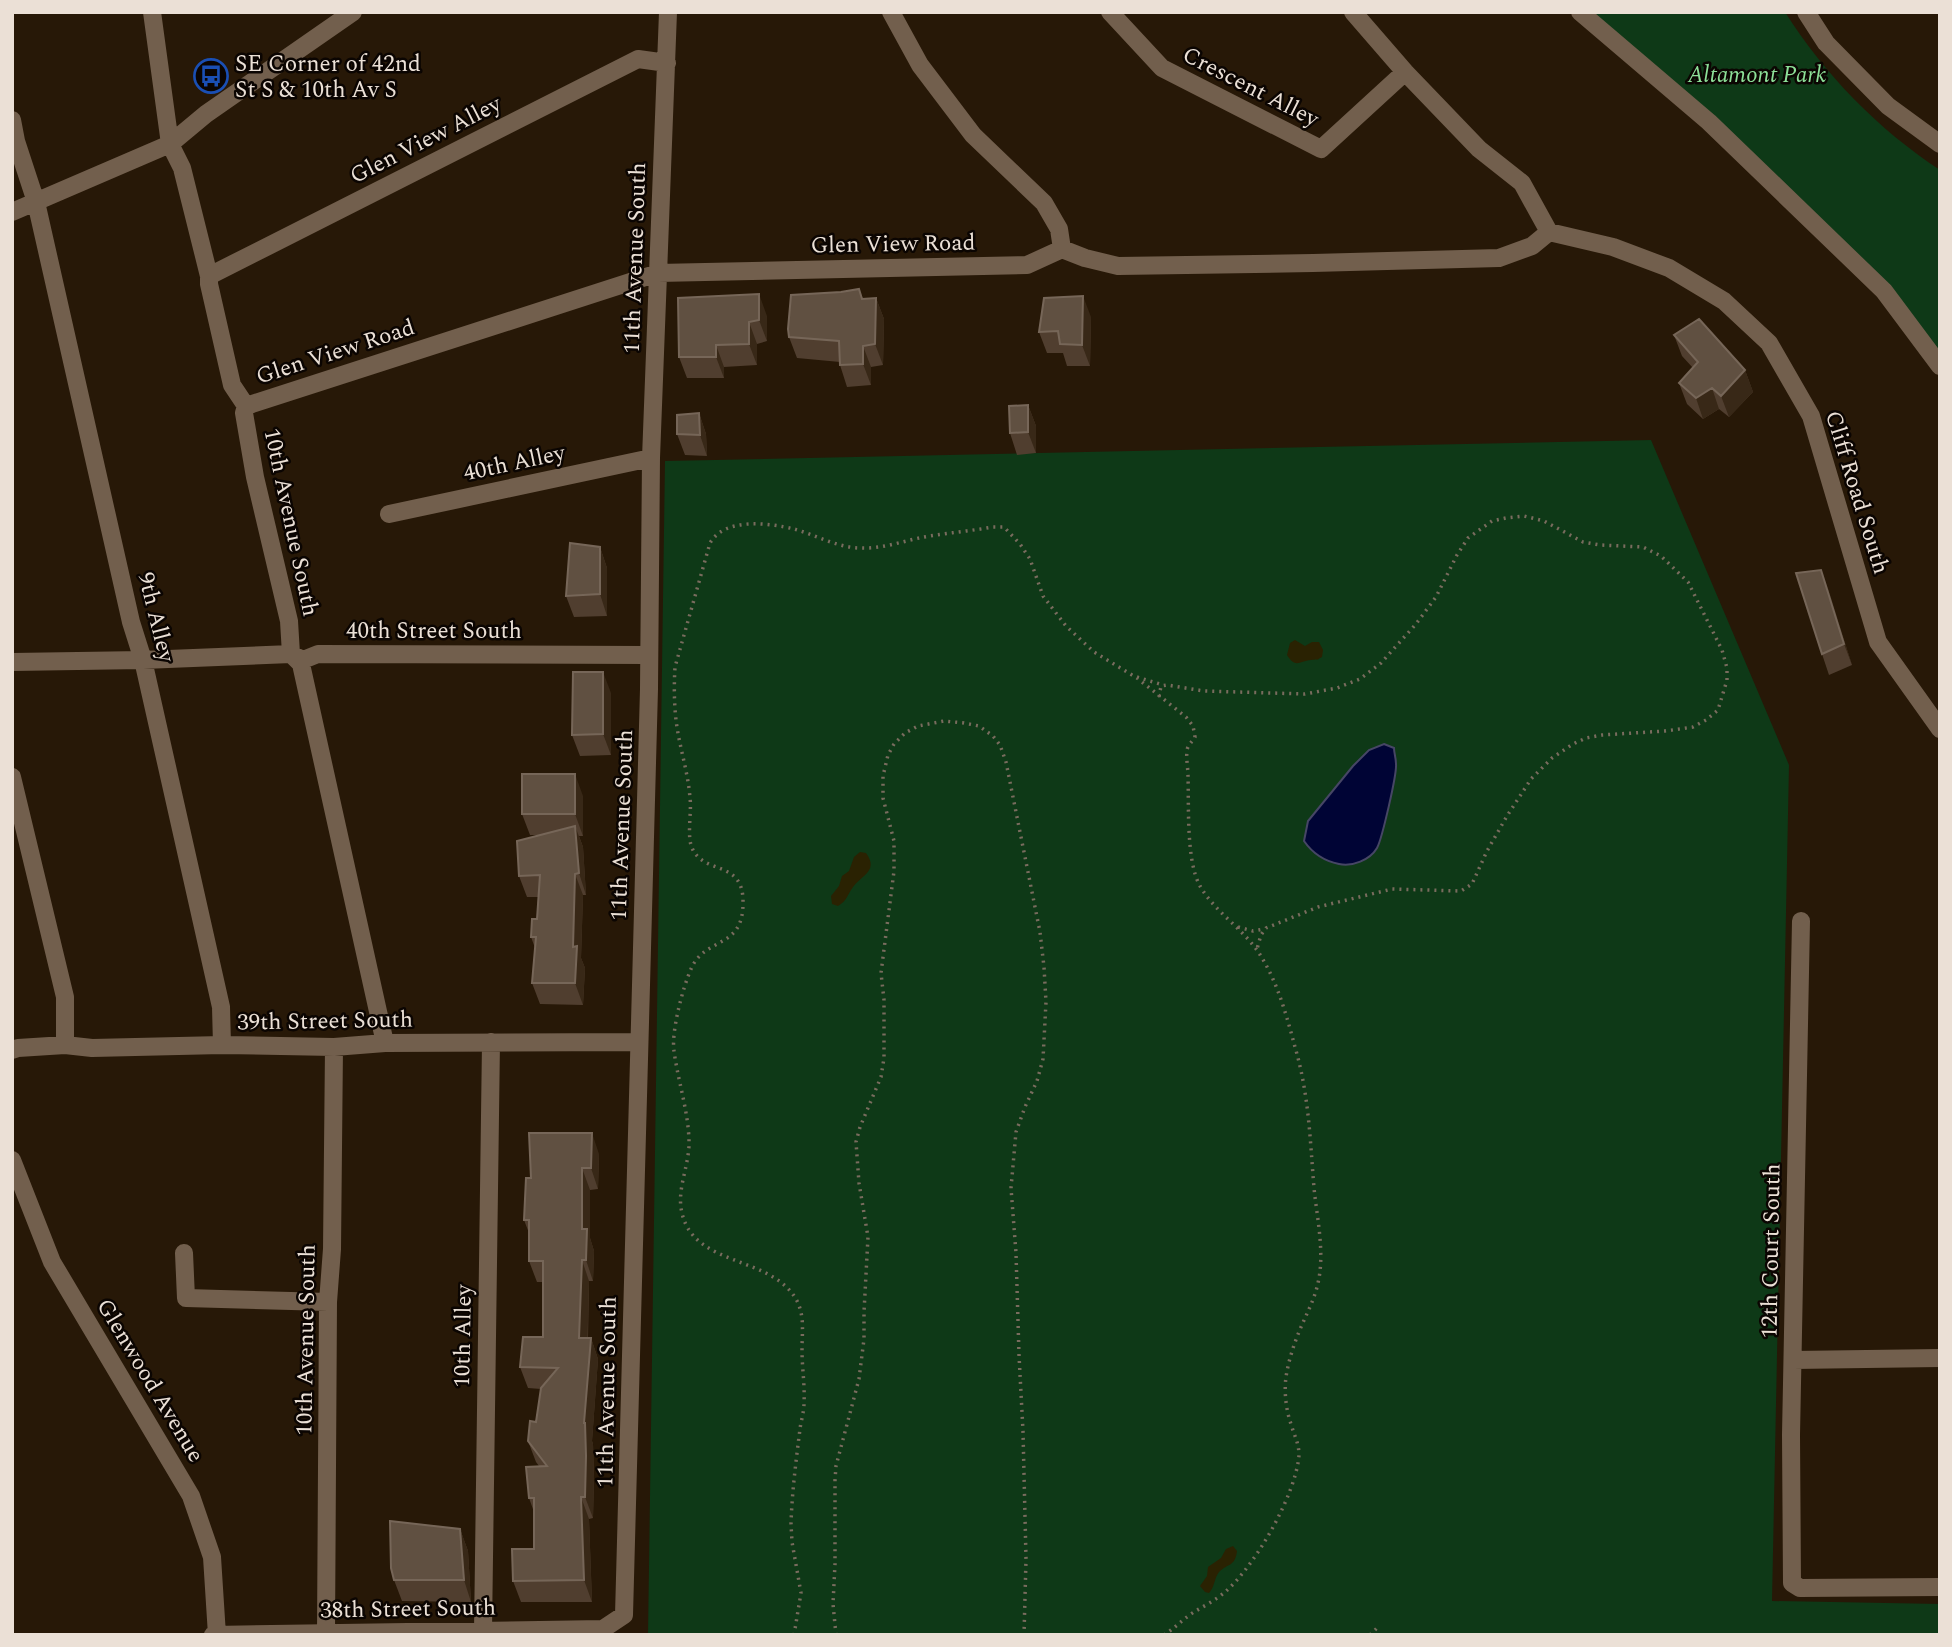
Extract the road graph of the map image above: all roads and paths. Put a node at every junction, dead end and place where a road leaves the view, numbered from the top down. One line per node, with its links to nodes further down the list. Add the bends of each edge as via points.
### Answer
1 (152, 12): 12 (street, 10th Avenue South)
2 (354, 12): 12 (street)
3 (668, 12): 9 (street, 11th Avenue South)
4 (891, 12): 17 (street, via 920,65 973,135 1044,203 1059,229)
5 (1110, 12): 10 (street, Crescent Alley, via 1162,68 1321,149)
6 (1353, 12): 10 (street)
7 (1580, 12): 20 (street, via 1709,122 1884,291)
8 (1806, 12): 13 (street, via 1826,43 1888,106)
9 (667, 63): 18 (street, 11th Avenue South); 19 (street, Glen View Alley, via 638,59)
10 (1405, 72): 16 (street, via 1479,149 1522,183)
11 (12, 120): 14 (street, 9th Alley)
12 (170, 144): 14 (street); 19 (street, 10th Avenue South, via 181,168)
13 (1940, 144)
14 (36, 202): 15 (street); 26 (street, 9th Alley)
15 (12, 212)
16 (1549, 232): 17 (street, via 1532,246 1499,258 1118,266); 31 (street, Cliff Road South, via 1614,247 1669,268 1724,301 1769,343 1811,416 1878,642)
17 (1062, 250): 18 (street, Glen View Road, via 1027,265)
18 (658, 273): 21 (street, Glen View Road); 22 (street, 11th Avenue South)
19 (209, 276): 21 (street, 10th Avenue South, via 232,385)
20 (1940, 366)
21 (246, 406): 24 (street, 10th Avenue South, via 255,477 289,621)
22 (650, 458): 23 (street, 40th Alley); 25 (street, 11th Avenue South)
23 (389, 514)
24 (291, 654): 25 (street, 40th Street South, via 303,660 318,654); 26 (street, 40th Street South); 39 (street, 10th Avenue South, via 301,664)
25 (648, 655): 38 (street, 11th Avenue South)
26 (143, 660): 27 (street, 40th Street South); 41 (street, 9th Alley, via 221,1007)
27 (12, 662)
28 (1132, 675): 29 (path); 30 (path); 55 (path, via 1094,652 1066,626 1043,596 1030,559 1004,527 859,548 792,529 738,525 714,535 708,548 675,667 676,722 690,797 693,851 738,881 744,905 737,930 699,956 691,967 674,1031 689,1139 681,1210 684,1223 699,1243 775,1278 796,1299 802,1313 804,1403 791,1524 801,1593)
29 (1165, 685): 30 (path); 35 (path, via 1305,694 1360,679 1416,624 1468,538 1492,521 1524,516 1583,542 1643,547 1661,556 1688,582 1722,650 1727,680 1718,710 1693,727 1586,738 1552,758 1531,779 1487,850 1472,884 1461,891 1392,889 1318,906)
30 (1159, 697): 34 (path, via 1193,726 1195,737 1187,747 1193,865 1199,885)
31 (1940, 730)
32 (12, 777): 40 (street, via 65,998)
33 (1801, 921): 48 (street, 12th Court South)
34 (1234, 926): 35 (path, via 1253,931); 36 (path)
35 (1266, 928): 36 (path)
36 (1257, 949): 58 (path, via 1296,1047 1311,1134 1319,1281 1290,1355 1286,1380 1286,1405 1299,1455 1276,1522 1242,1573 1224,1592)
37 (491, 1042): 38 (street, 39th Street South); 39 (street, 39th Street South); 52 (street, 10th Alley)
38 (639, 1042): 51 (street, 11th Avenue South, via 624,1615)
39 (385, 1043): 42 (street, 39th Street South)
40 (65, 1045): 41 (street, 39th Street South); 43 (street, 39th Street South)
41 (222, 1045): 42 (street, 39th Street South)
42 (334, 1047): 46 (street, 10th Avenue South)
43 (12, 1050)
44 (12, 1160): 54 (street, Glenwood Avenue, via 52,1262 191,1496 212,1557)
45 (184, 1253): 46 (street, via 186,1298)
46 (328, 1302): 53 (street, 10th Avenue South)
47 (1940, 1358): 48 (street)
48 (1793, 1360): 49 (street, 12th Court South, via 1792,1583 1800,1588)
49 (1940, 1587)
50 (1379, 1626): 59 (path)
51 (603, 1629): 52 (street, 38th Street South)
52 (483, 1631): 53 (street, 38th Street South)
53 (326, 1634): 54 (street, 38th Street South)
54 (215, 1635)
55 (794, 1635)
56 (836, 1635): 57 (path, via 832,1604 836,1466 859,1379 864,1339 868,1237 856,1143 884,1058 881,973 894,841 883,798 883,776 888,755 905,733 944,721 979,726 1000,745 1012,782 1044,967 1043,1059 1016,1132 1011,1188 1023,1431)
57 (1024, 1635)
58 (1164, 1635)
59 (1370, 1635)

